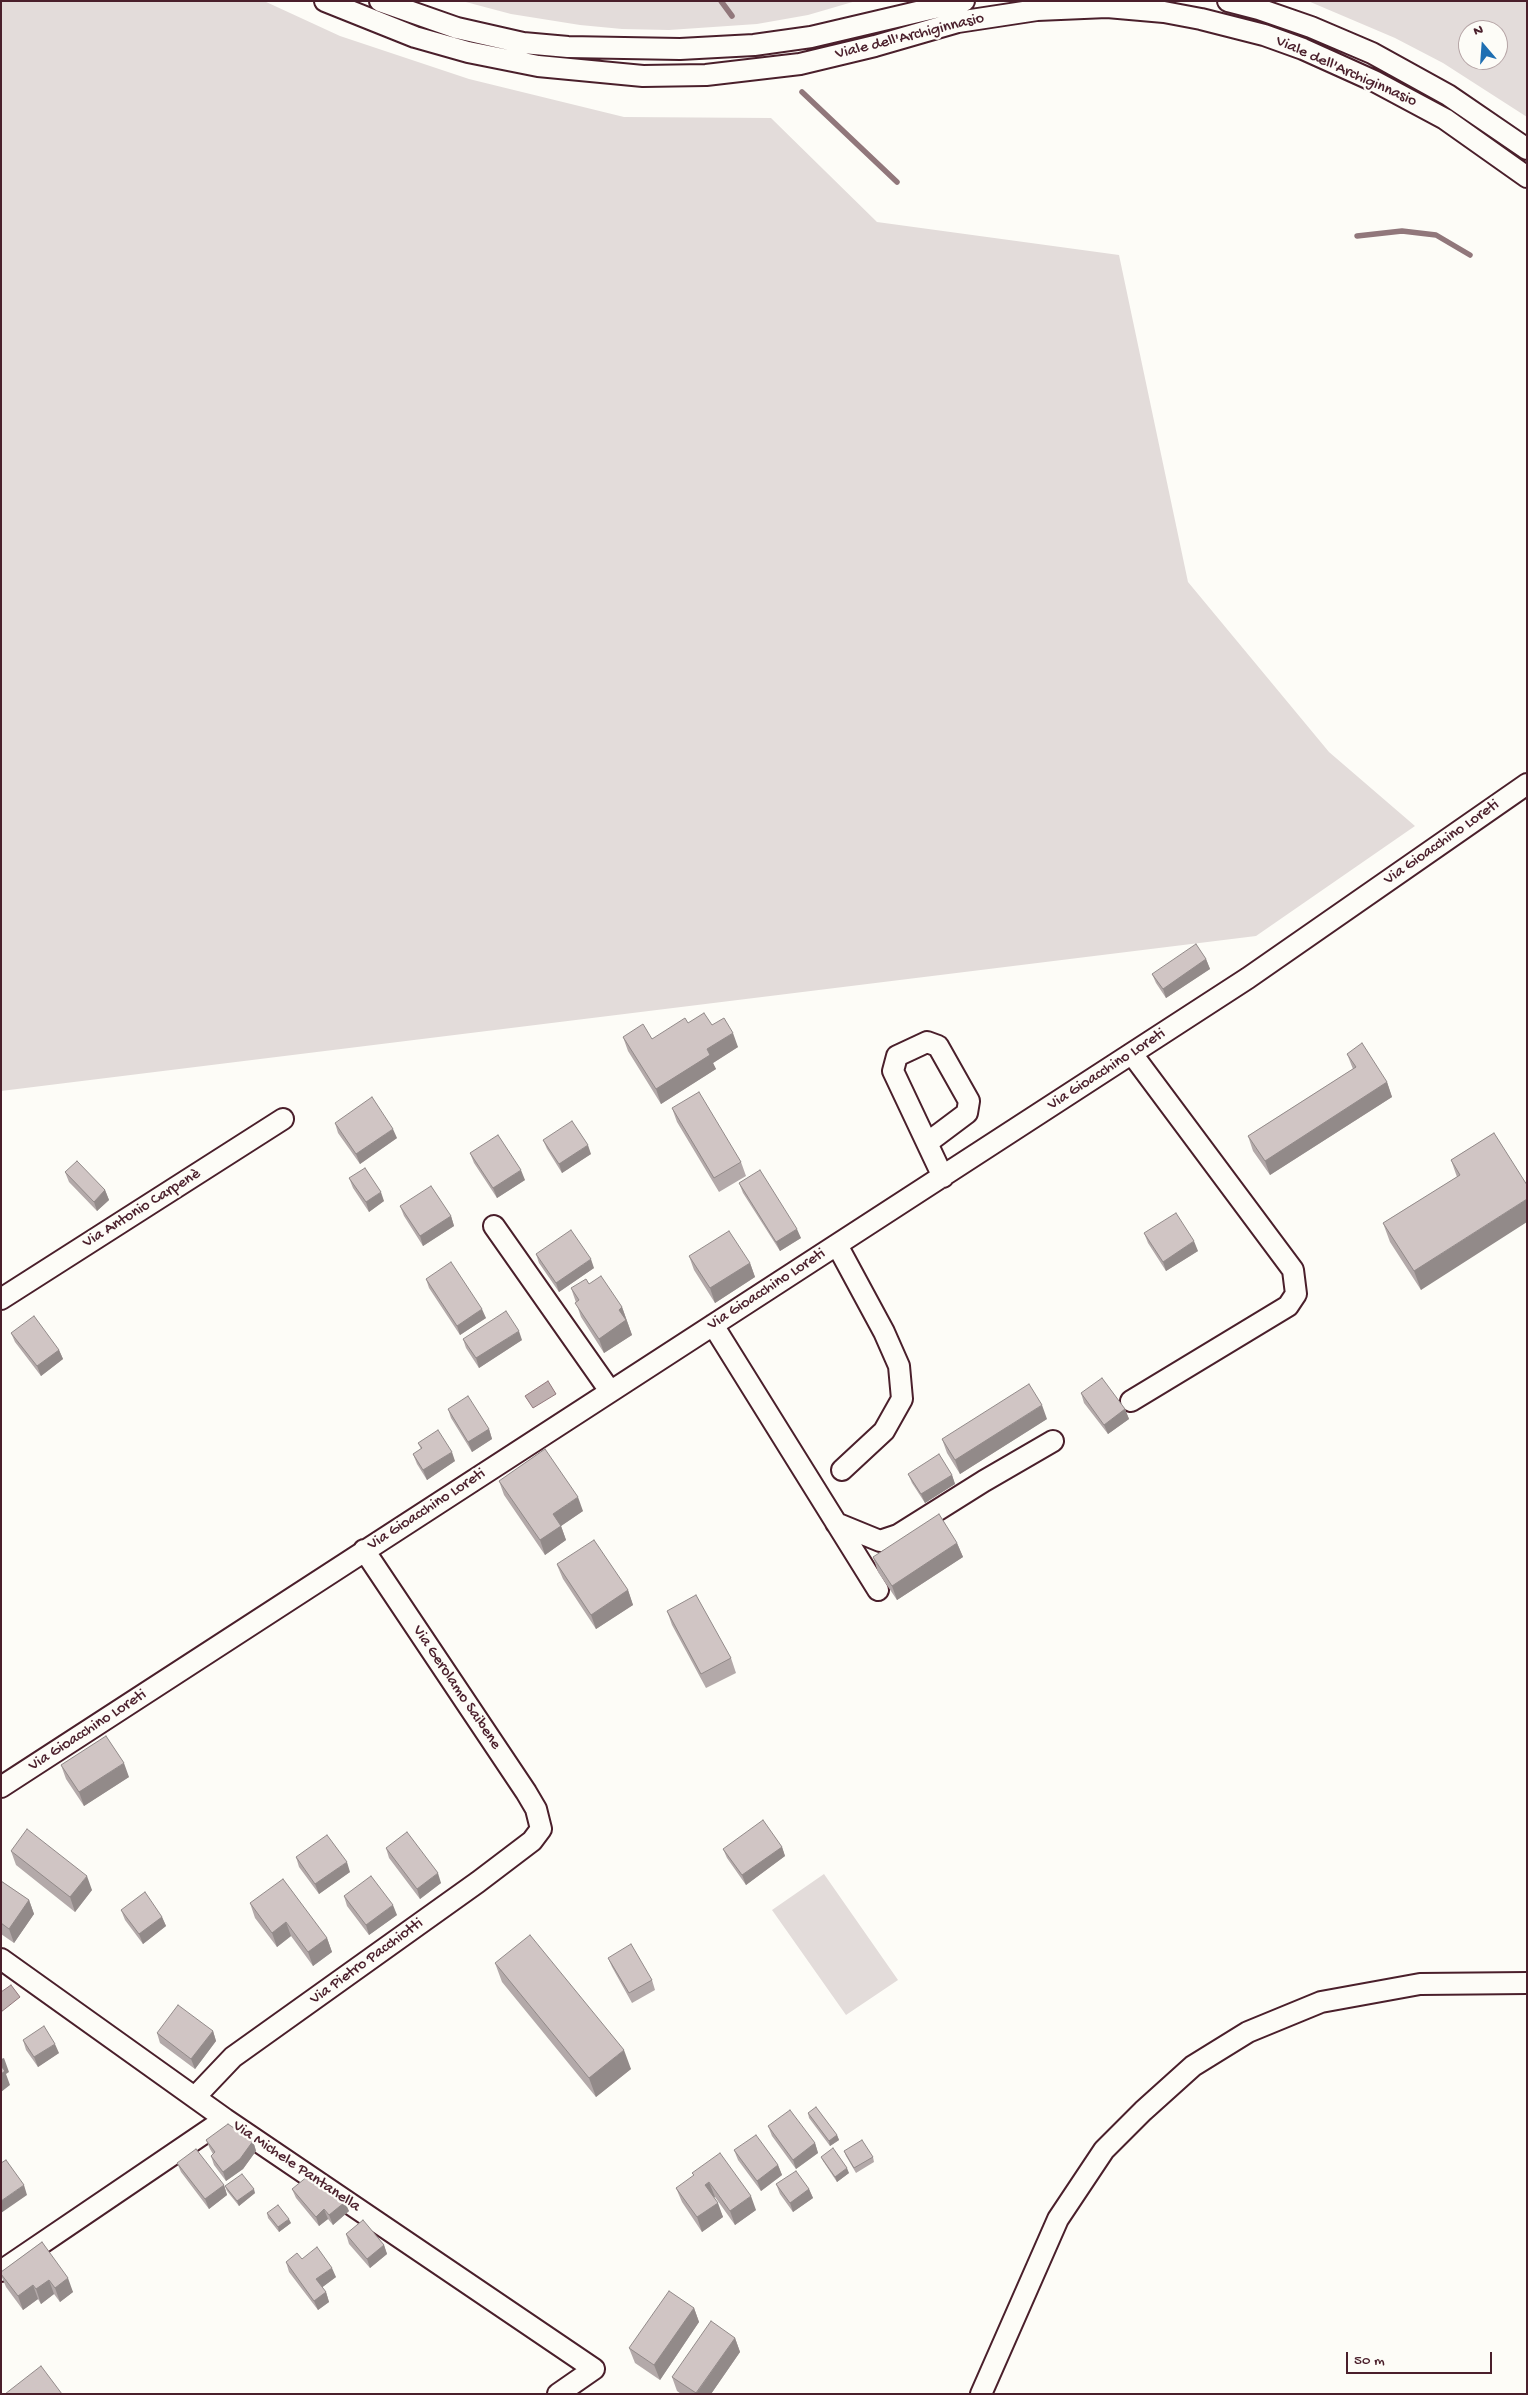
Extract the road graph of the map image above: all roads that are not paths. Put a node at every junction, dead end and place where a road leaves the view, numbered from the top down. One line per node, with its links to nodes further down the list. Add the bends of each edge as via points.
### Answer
1 (325, 1): 6 (street, Viale dell'Archiginnasio, via 415,37 493,58 576,71 662,76 706,75 800,64 958,22 1012,13 1107,7 1164,12 1264,35 1303,49 1445,119)
2 (380, 1): 3 (street, Viale dell'Archiginnasio, via 457,28 523,43 680,49 811,37)
3 (964, 1)
4 (1228, 1): 5 (street, Viale dell'Archiginnasio, via 1311,27 1386,60 1448,95)
5 (1527, 149)
6 (1527, 177)
7 (1527, 784): 8 (street, Via Gioacchino Loreti, via 1248,978)
8 (1132, 1054): 11 (street, Via Gioacchino Loreti); 17 (street, via 1293,1270 1296,1294 1288,1306)
9 (284, 1119): 14 (street, Via Antonio Carpenè)
10 (927, 1143): 10 (street, via 893,1071 897,1056 927,1042 938,1046 969,1101 967,1113); 11 (street)
11 (943, 1177): 13 (street, Via Gioacchino Loreti)
12 (494, 1226): 16 (street)
13 (837, 1245): 15 (street, Via Gioacchino Loreti); 19 (street, via 899,1366 902,1399 884,1431)
14 (1, 1299)
15 (713, 1325): 16 (street, Via Gioacchino Loreti); 20 (street)
16 (610, 1392): 21 (street, Via Gioacchino Loreti)
17 (1130, 1401)
18 (1053, 1441): 20 (street, via 898,1535 880,1540)
19 (842, 1470)
20 (836, 1523): 22 (street)
21 (364, 1550): 23 (street, Via Gioacchino Loreti); 24 (street, Via Gerolamo Saibene, via 526,1792 536,1809)
22 (878, 1590)
23 (1, 1788)
24 (541, 1829): 27 (street, Via Pietro Pacchiotti, via 532,1841 478,1882 233,2057)
25 (1, 1959): 27 (street, Via Michele Pantanella)
26 (1527, 1983): 31 (street, via 1420,1984 1320,2002 1248,2032 1193,2066 1104,2150 1058,2219)
27 (195, 2097): 28 (street, Via Michele Pantanella)
28 (225, 2118): 29 (street); 30 (street, Via Michele Pantanella, via 594,2369)
29 (1, 2271)
30 (558, 2394)
31 (980, 2394)

